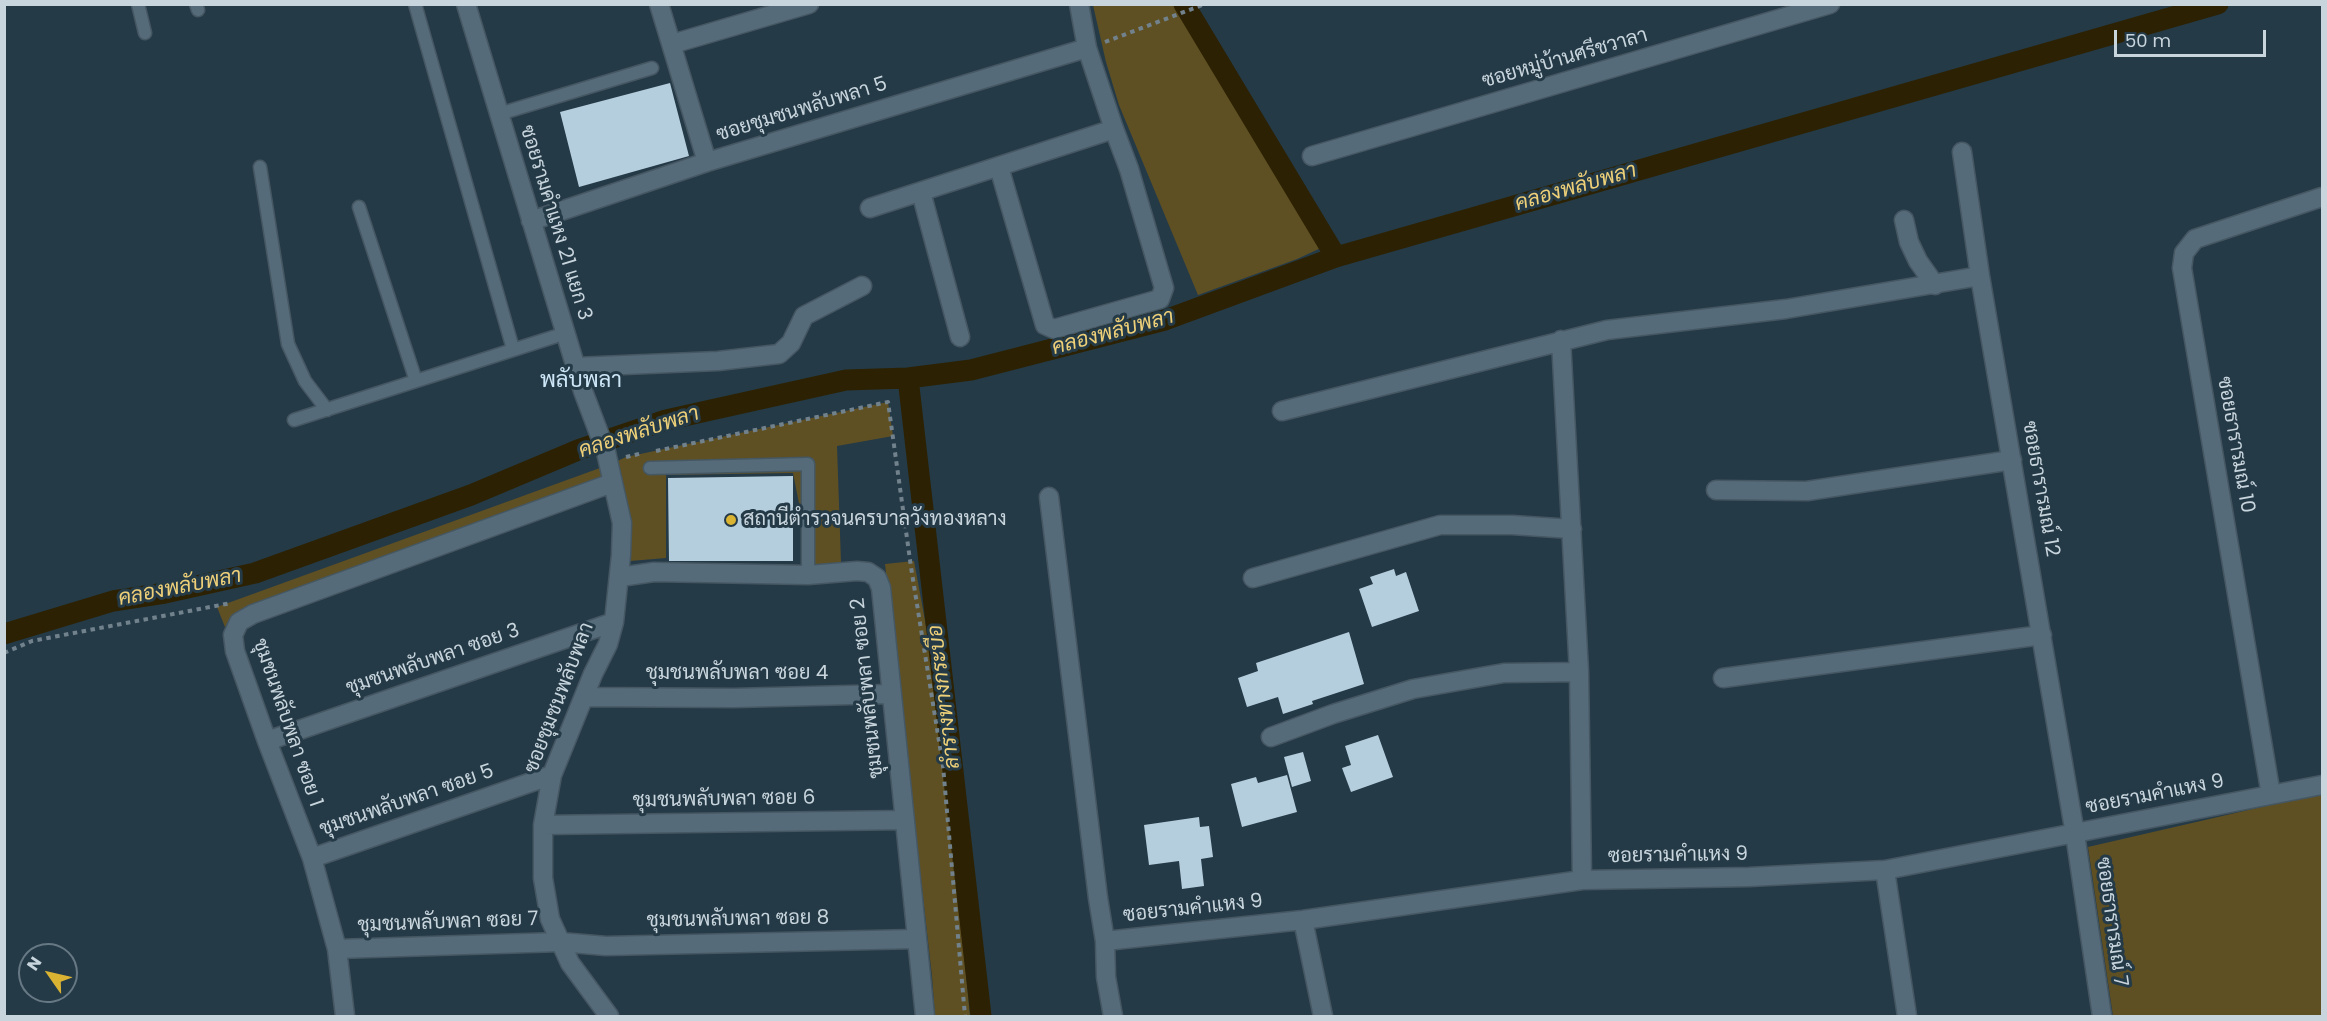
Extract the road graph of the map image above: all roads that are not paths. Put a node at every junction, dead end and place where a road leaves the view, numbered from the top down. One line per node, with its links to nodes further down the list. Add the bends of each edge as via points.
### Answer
1 (138, 4): 8 (lane)
2 (415, 4): 31 (lane)
3 (466, 4): 12 (street, ซอยรามคำแหง 21 แยก 3)
4 (659, 4): 9 (street)
5 (809, 4): 9 (street)
6 (1079, 4): 10 (street)
7 (1830, 4): 15 (street, ซอยหมู่บ้านศรีชวาลา)
8 (145, 33)
9 (672, 44): 16 (street)
10 (1087, 48): 13 (street); 16 (street, ซอยชุมชนพลับพลา 5)
11 (652, 68): 12 (lane)
12 (499, 114): 23 (street, ซอยรามคำแหง 21 แยก 3)
13 (1114, 129): 18 (street); 18 (street, via 1164,288 1160,299 1054,329 1045,325)
14 (1962, 152): 25 (street, ซอยธารารมณ์ 12)
15 (1312, 156)
16 (707, 162): 23 (street, ซอยชุมชนพลับพลา 5)
17 (260, 167): 34 (lane, via 288,344 305,381)
18 (999, 167): 19 (street)
19 (921, 192): 22 (street); 29 (street)
20 (2322, 196): 57 (street, ซอยธารารมณ์ 10, via 2195,239 2187,246 2182,268)
21 (359, 207): 33 (lane)
22 (870, 208)
23 (531, 220): 28 (street, ซอยรามคำแหง 21 แยก 3)
24 (1904, 220): 26 (street, via 1918,261)
25 (1980, 276): 26 (street); 38 (street, ซอยธารารมณ์ 12)
26 (1935, 285): 30 (street, via 1729,318 1607,330)
27 (862, 286): 32 (street, via 804,316 791,343 779,354 718,361)
28 (566, 333): 31 (lane); 32 (street, ซอยรามคำแหง 21 แยก 3)
29 (960, 337)
30 (1561, 340): 35 (street); 43 (street)
31 (513, 350): 33 (lane)
32 (576, 367): 37 (street, ซอยรามคำแหง 21 แยก 3)
33 (416, 381): 34 (lane)
34 (327, 410): 36 (lane)
35 (1282, 411)
36 (294, 420)
37 (607, 459): 40 (street, ซอยชุมชนพลับพลา)
38 (2012, 460): 41 (street, via 1807,491); 48 (street, ซอยธารารมณ์ 12)
39 (650, 468): 44 (lane, via 808,464)
40 (612, 483): 45 (street, ซอยชุมชนพลับพลา, via 622,524); 54 (street, ชุมชนพลับพลา ซอย 1, via 239,622 233,634 235,651)
41 (1716, 490)
42 (1049, 497): 67 (street)
43 (1572, 529): 46 (street, via 1440,525); 49 (street)
44 (808, 576): 45 (street, ชุมชนพลับพลา ซอย 2, via 654,572); 51 (street, ชุมชนพลับพลา ซอย 2, via 868,572 877,578)
45 (620, 577): 47 (street, ซอยชุมชนพลับพลา)
46 (1253, 578)
47 (614, 622): 52 (street, ซอยชุมชนพลับพลา); 54 (street, ชุมชนพลับพลา ซอย 3)
48 (2042, 635): 50 (street); 60 (street, ซอยธารารมณ์ 12)
49 (1580, 672): 53 (street, via 1504,673 1413,689); 63 (street)
50 (1723, 678)
51 (890, 694): 52 (street, ชุมชนพลับพลา ซอย 4); 58 (street, ชุมชนพลับพลา ซอย 2)
52 (584, 697): 55 (street, ซอยชุมชนพลับพลา)
53 (1271, 736)
54 (267, 741): 61 (street, ชุมชนพลับพลา ซอย 1)
55 (552, 775): 59 (street, ซอยชุมชนพลับพลา); 61 (street, ชุมชนพลับพลา ซอย 5)
56 (2322, 785): 57 (street, ซอยรามคำแหง 9)
57 (2271, 795): 60 (street, ซอยรามคำแหง 9)
58 (905, 820): 59 (street, ชุมชนพลับพลา ซอย 6); 65 (street, ชุมชนพลับพลา ซอย 2)
59 (543, 825): 66 (street, ซอยชุมชนพลับพลา, via 543,878 550,919)
60 (2075, 834): 62 (street, ซอยรามคำแหง 9); 75 (street, ซอยธารารมณ์ 7)
61 (312, 858): 68 (street, ชุมชนพลับพลา ซอย 1)
62 (1885, 870): 63 (street, ซอยรามคำแหง 9); 74 (street)
63 (1582, 880): 64 (street, ซอยรามคำแหง 9)
64 (1303, 920): 67 (street, ซอยรามคำแหง 9); 73 (street)
65 (916, 939): 66 (street, ชุมชนพลับพลา ซอย 8, via 606,946); 71 (street, ชุมชนพลับพลา ซอย 2)
66 (560, 942): 68 (street, ชุมชนพลับพลา ซอย 7); 70 (street, ซอยชุมชนพลับพลา, via 570,963)
67 (1105, 942): 72 (street, ซอยรามคำแหง 9)
68 (337, 949): 69 (street, ชุมชนพลับพลา ซอย 1)
69 (345, 1017)
70 (609, 1017)
71 (925, 1017)
72 (1113, 1017)
73 (1323, 1017)
74 (1907, 1017)
75 (2102, 1017)

